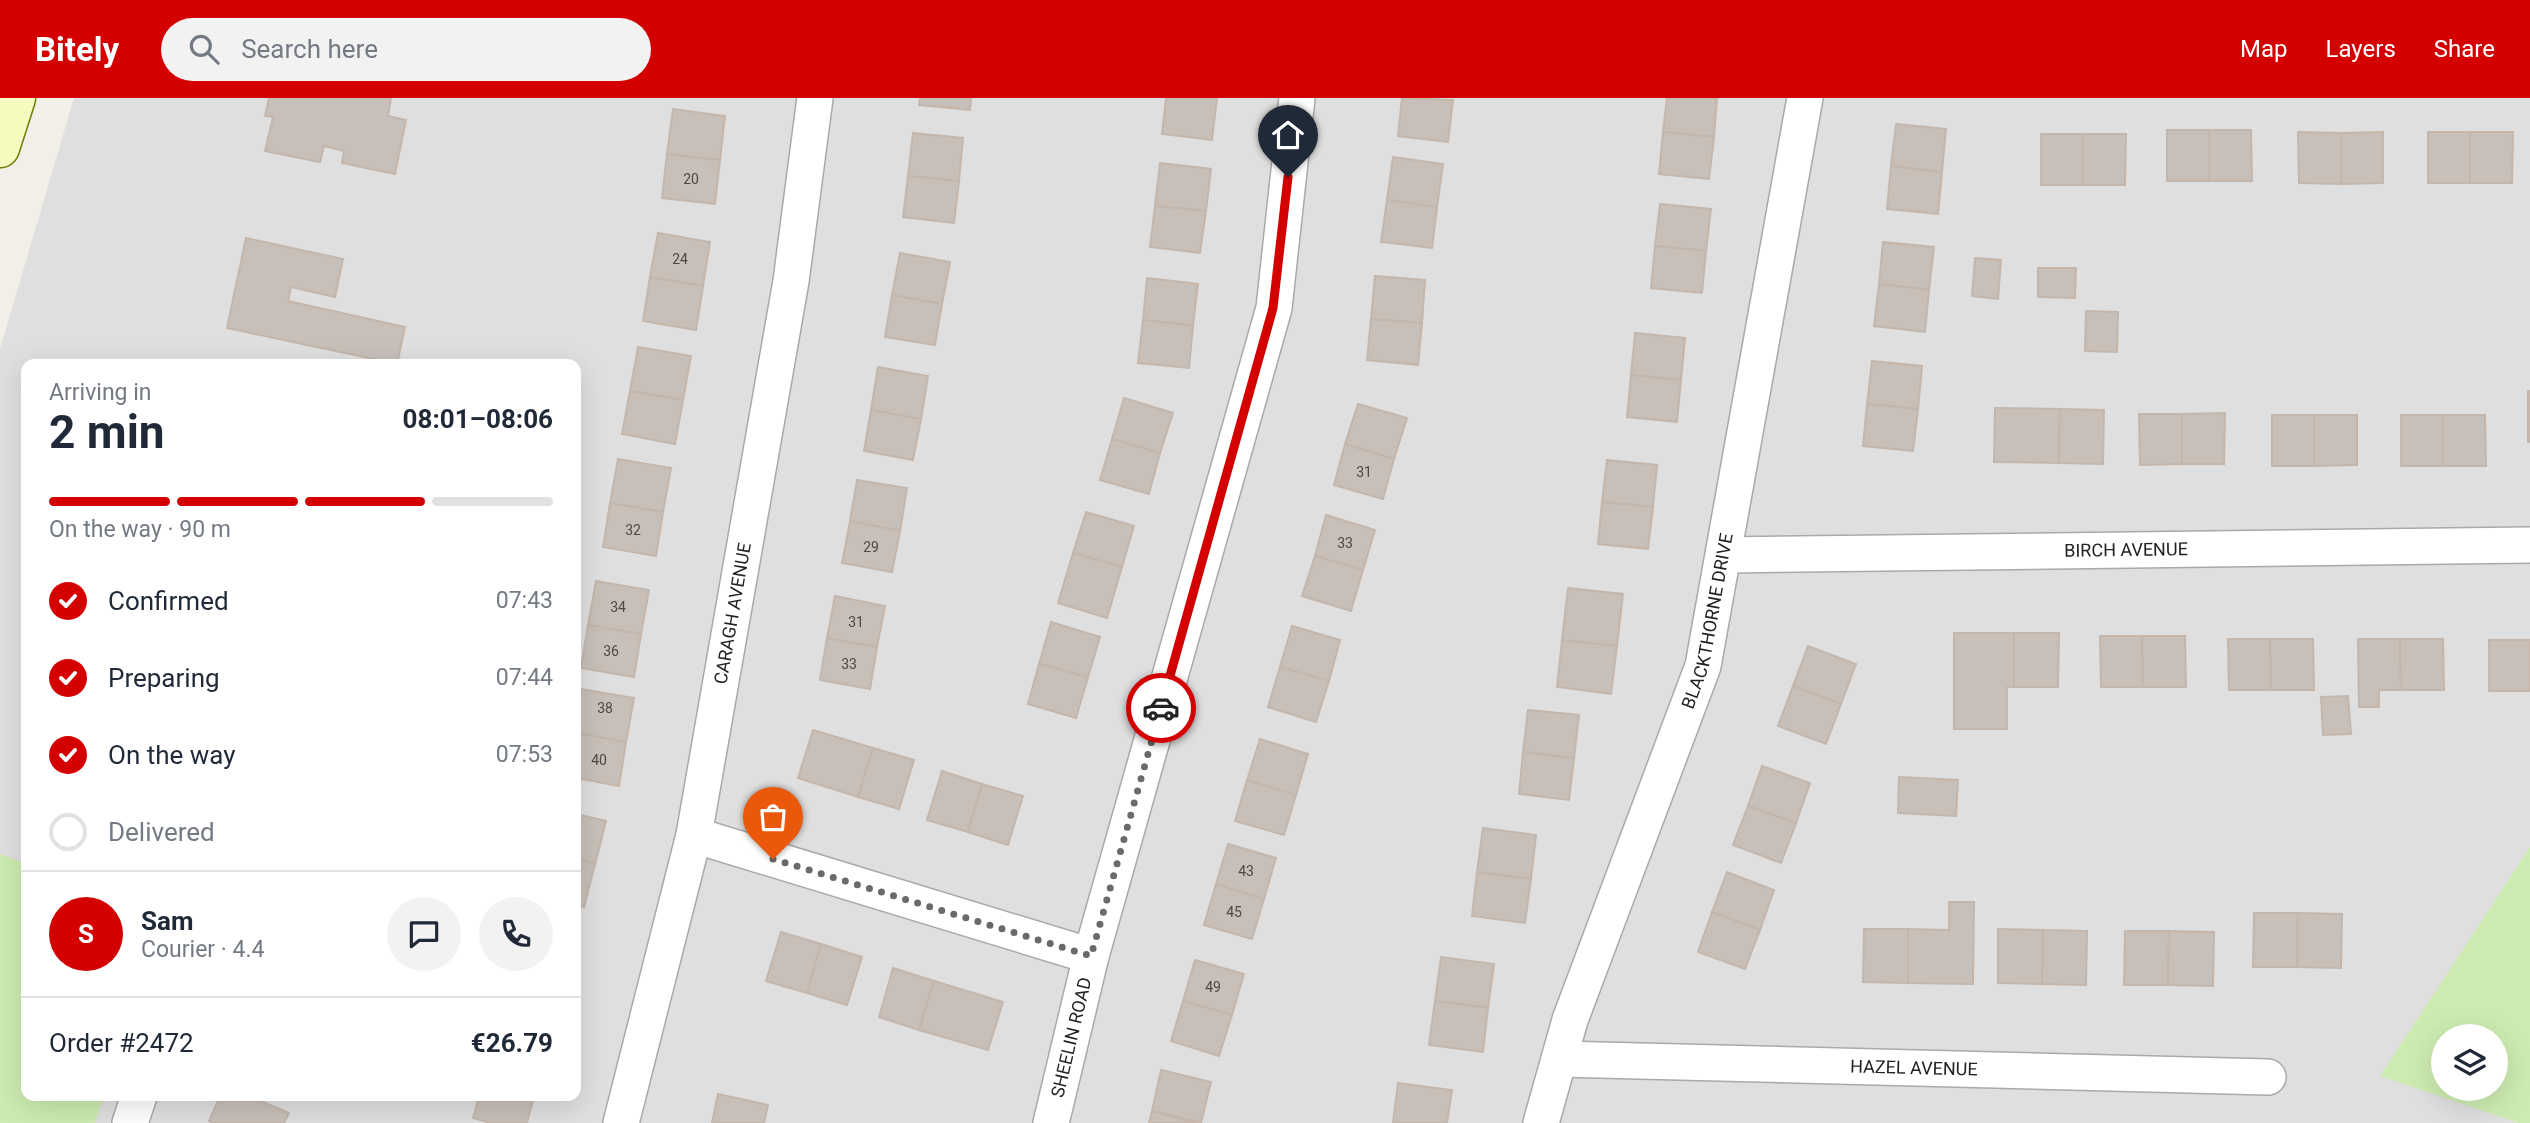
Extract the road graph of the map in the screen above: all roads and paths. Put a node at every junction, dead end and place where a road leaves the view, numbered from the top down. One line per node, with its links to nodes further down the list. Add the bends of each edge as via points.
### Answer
1 (16, 98): 5 (main road)
2 (815, 98): 8 (street, CARAGH AVENUE, via 791,281)
3 (1297, 98): 9 (street, SHEELIN ROAD, via 1273,308)
4 (1805, 98): 7 (street, BLACKTHORNE DRIVE)
5 (0, 148)
6 (2530, 545): 7 (street, BIRCH AVENUE)
7 (1724, 555): 10 (street, BLACKTHORNE DRIVE, via 1703,666)
8 (694, 835): 9 (street); 14 (street, CARAGH AVENUE)
9 (1091, 956): 15 (street, SHEELIN ROAD)
10 (1559, 1059): 11 (street, HAZEL AVENUE); 16 (street, BLACKTHORNE DRIVE)
11 (2269, 1077)
12 (137, 1101): 13 (street)
13 (130, 1123)
14 (621, 1123)
15 (1051, 1123)
16 (1541, 1123)

